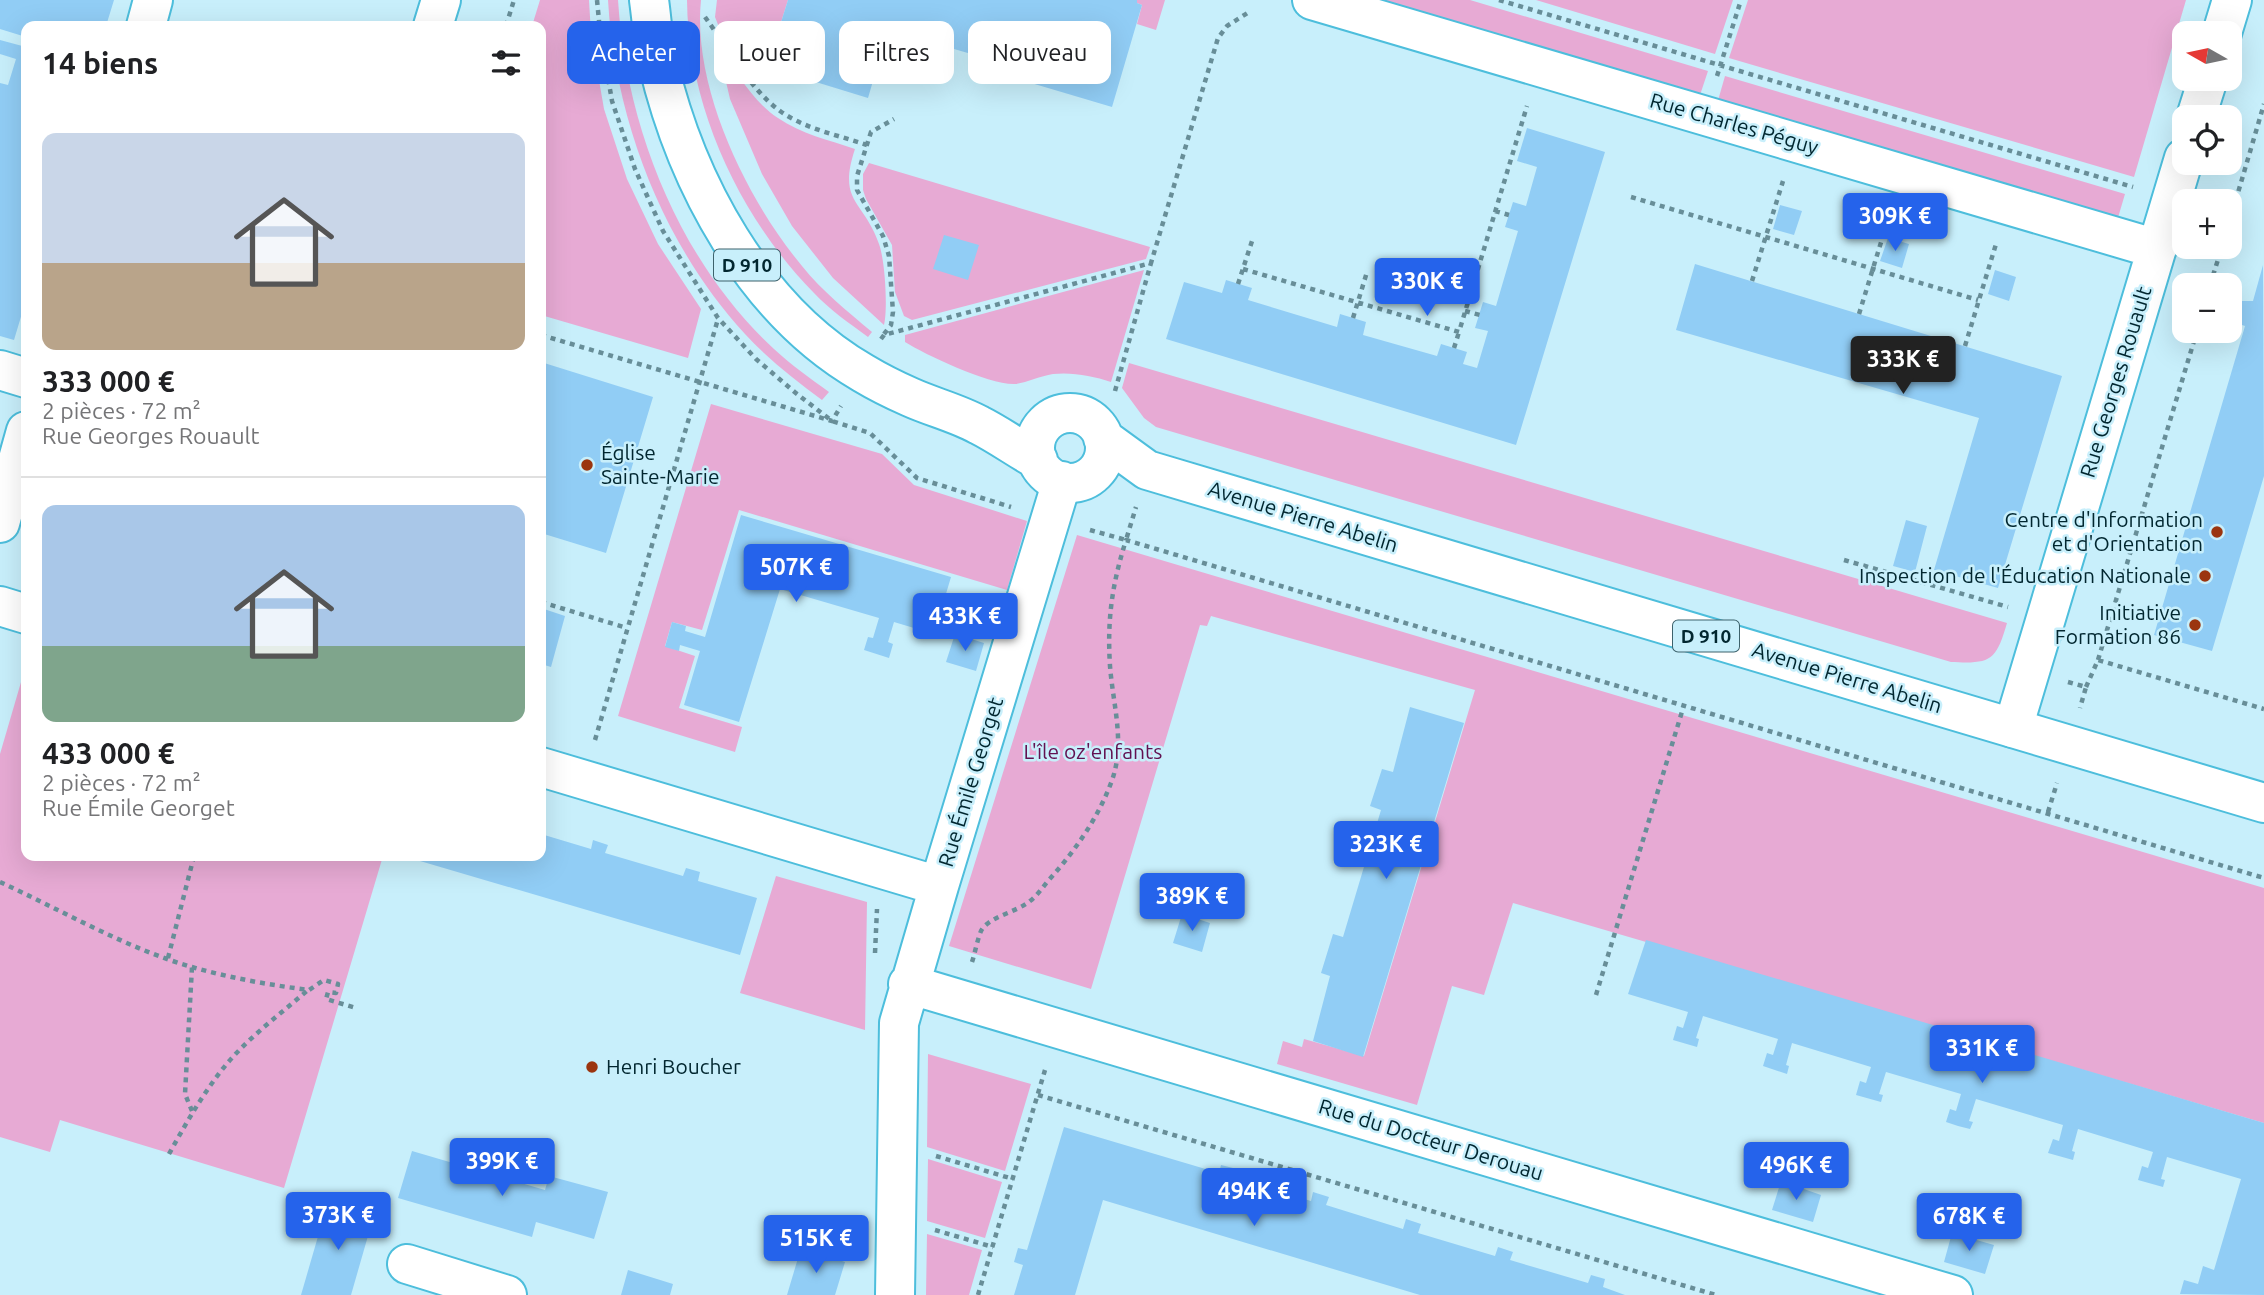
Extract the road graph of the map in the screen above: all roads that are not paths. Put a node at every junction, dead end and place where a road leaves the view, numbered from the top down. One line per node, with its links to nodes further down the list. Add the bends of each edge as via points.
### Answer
1 (153, 0): 6 (street)
2 (441, 0): 7 (street)
3 (649, 0): 14 (street, D 910, via 657,62 677,126 720,224 750,269 782,307 861,372)
4 (1312, 0): 10 (street, Rue Charles Péguy)
5 (2232, 0): 8 (street)
6 (147, 21)
7 (435, 21)
8 (2226, 21)
9 (2179, 175): 10 (street, Rue Georges Rouault)
10 (2157, 249): 22 (street, Rue Georges Rouault)
11 (0, 370): 12 (street)
12 (21, 376)
13 (1050, 419): 14 (street, D 910); 15 (street, via 1081,414 1099,428); 18 (street, via 1036,438 1035,449)
14 (978, 424): 18 (street, D 910)
15 (1103, 438): 17 (street, Avenue Pierre Abelin / D 910); 18 (street, via 1105,449 1097,470)
16 (21, 449): 19 (street)
17 (1147, 470): 18 (street, Avenue Pierre Abelin / D 910); 22 (street, Avenue Pierre Abelin / D 910)
18 (1062, 473): 25 (street, Rue Émile Georget)
19 (0, 523)
20 (0, 606): 21 (street)
21 (21, 612)
22 (2013, 728): 24 (street, Avenue Pierre Abelin / D 910)
23 (546, 769): 25 (street, Rue Émile Georget)
24 (2264, 803)
25 (939, 887): 26 (street)
26 (924, 989): 28 (street, Rue du Docteur Derouau); 30 (street, via 899,1023)
27 (407, 1264): 29 (street)
28 (1862, 1282): 31 (street, Rue du Docteur Derouau)
29 (508, 1295)
30 (895, 1295)
31 (1953, 1295)

